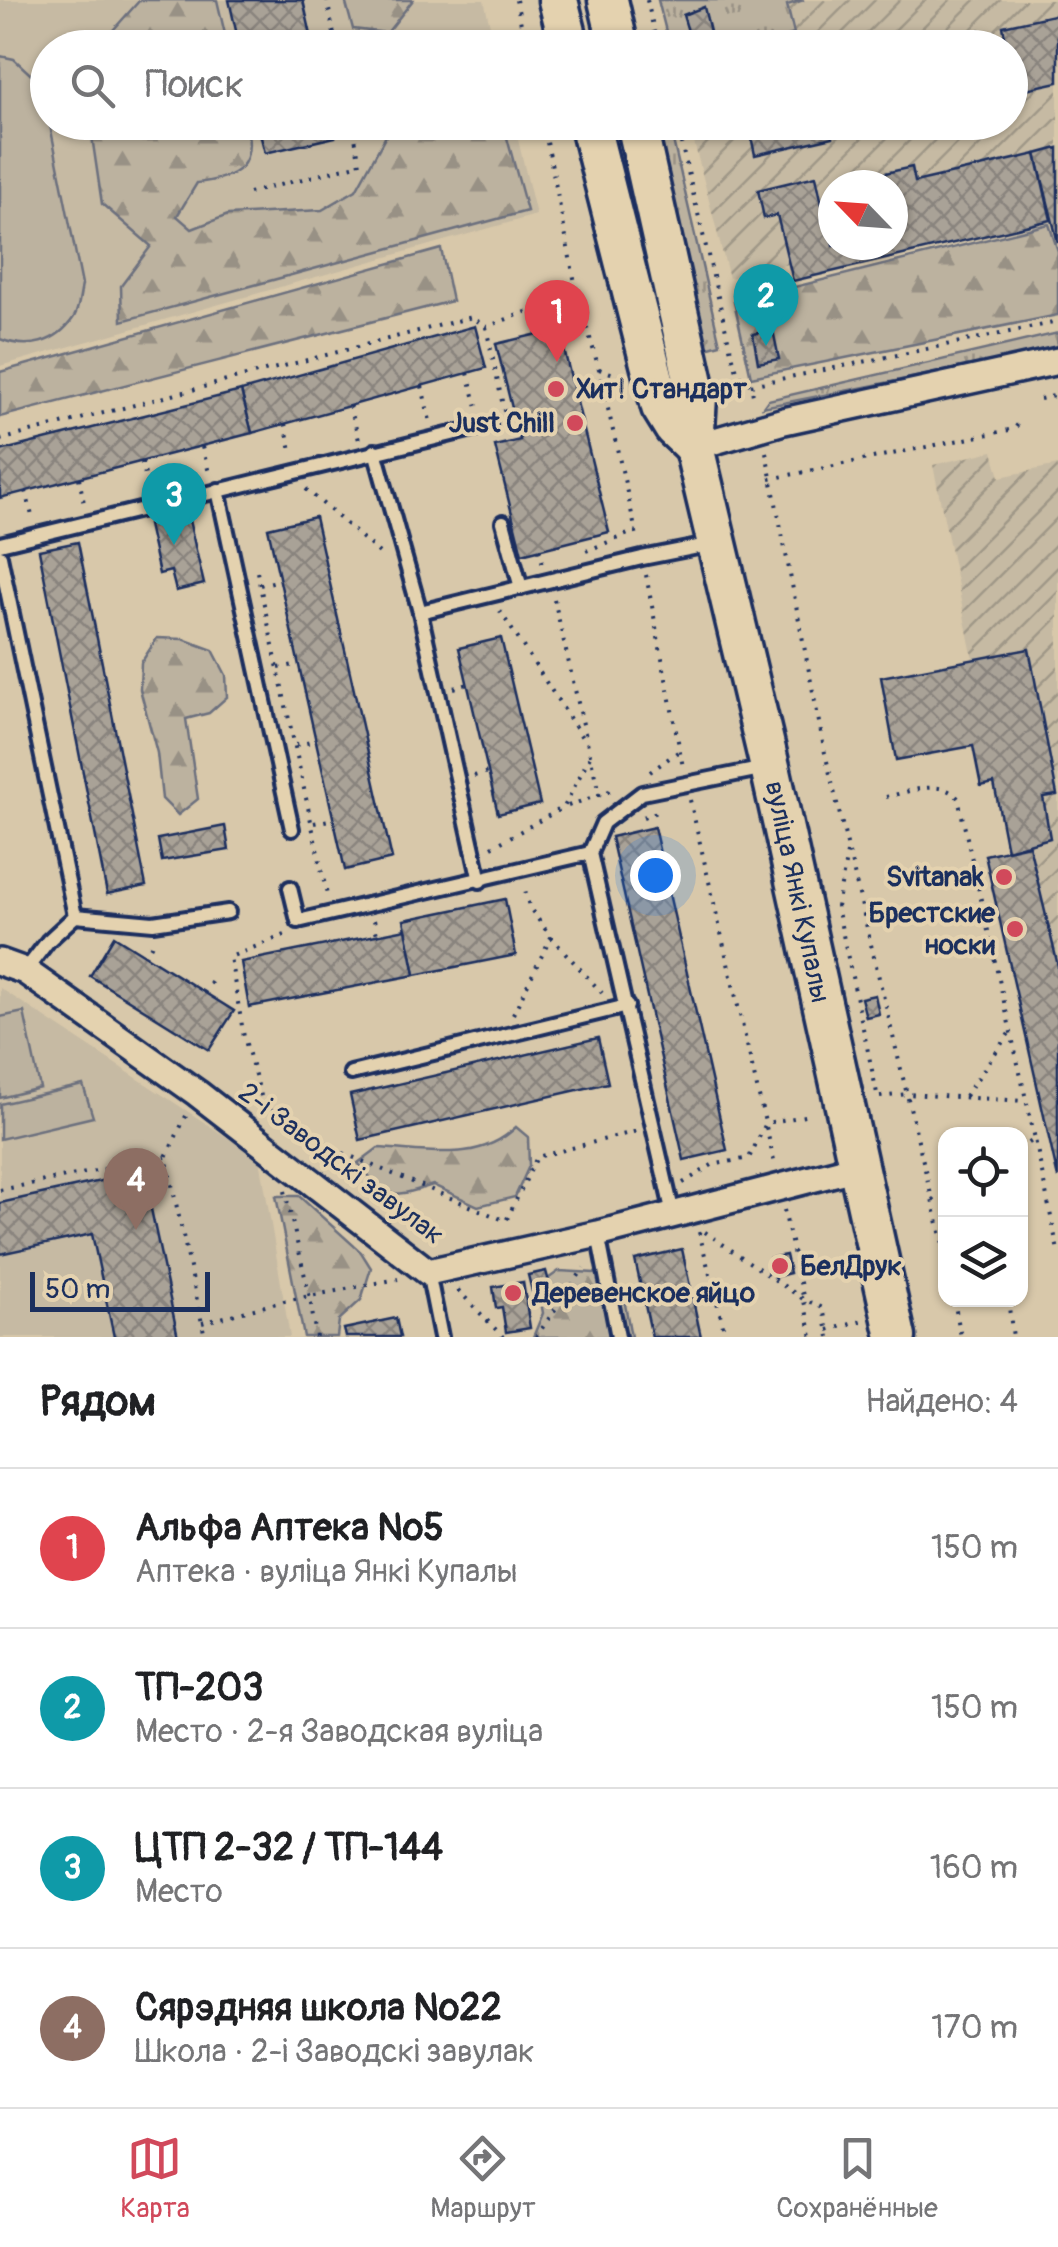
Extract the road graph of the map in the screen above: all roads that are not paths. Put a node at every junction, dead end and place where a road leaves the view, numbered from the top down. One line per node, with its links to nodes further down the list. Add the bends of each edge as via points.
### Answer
1 (558, 0): 3 (main road)
2 (608, 0): 4 (main road)
3 (566, 30)
4 (615, 30)
5 (593, 140): 9 (main road, вуліца Янкі Купалы, via 661,407)
6 (640, 140): 9 (main road, вуліца Янкі Купалы, via 697,396)
7 (1058, 361): 9 (street)
8 (484, 420): 10 (lane)
9 (694, 447): 14 (main road, вуліца Янкі Купалы)
10 (376, 451): 11 (lane); 17 (lane)
11 (214, 485): 13 (lane); 19 (lane)
12 (503, 522): 16 (lane)
13 (0, 544)
14 (716, 544): 16 (lane); 18 (main road, вуліца Янкі Купалы)
15 (0, 556): 24 (lane)
16 (520, 588): 17 (lane)
17 (420, 612): 21 (lane)
18 (770, 767): 20 (lane, via 642,793 606,821); 29 (main road, вуліца Янкі Купалы)
19 (292, 829)
20 (590, 853): 21 (lane); 27 (lane)
21 (480, 881): 22 (lane, via 298,921)
22 (290, 888)
23 (228, 912): 24 (lane, via 152,923)
24 (75, 916): 26 (lane)
25 (0, 962): 26 (street, 2-і Заводскі завулак)
26 (25, 971): 32 (street, 2-і Заводскі завулак, via 197,1093)
27 (621, 1007): 28 (lane); 30 (lane)
28 (351, 1073)
29 (858, 1167): 30 (street, 2-і Заводскі завулак, via 780,1188); 35 (main road, вуліца Янкі Купалы)
30 (671, 1203): 31 (street, 2-і Заводскі завулак)
31 (596, 1245): 32 (street, 2-і Заводскі завулак); 34 (lane)
32 (430, 1283): 33 (lane)
33 (441, 1337)
34 (618, 1337)
35 (896, 1337)

